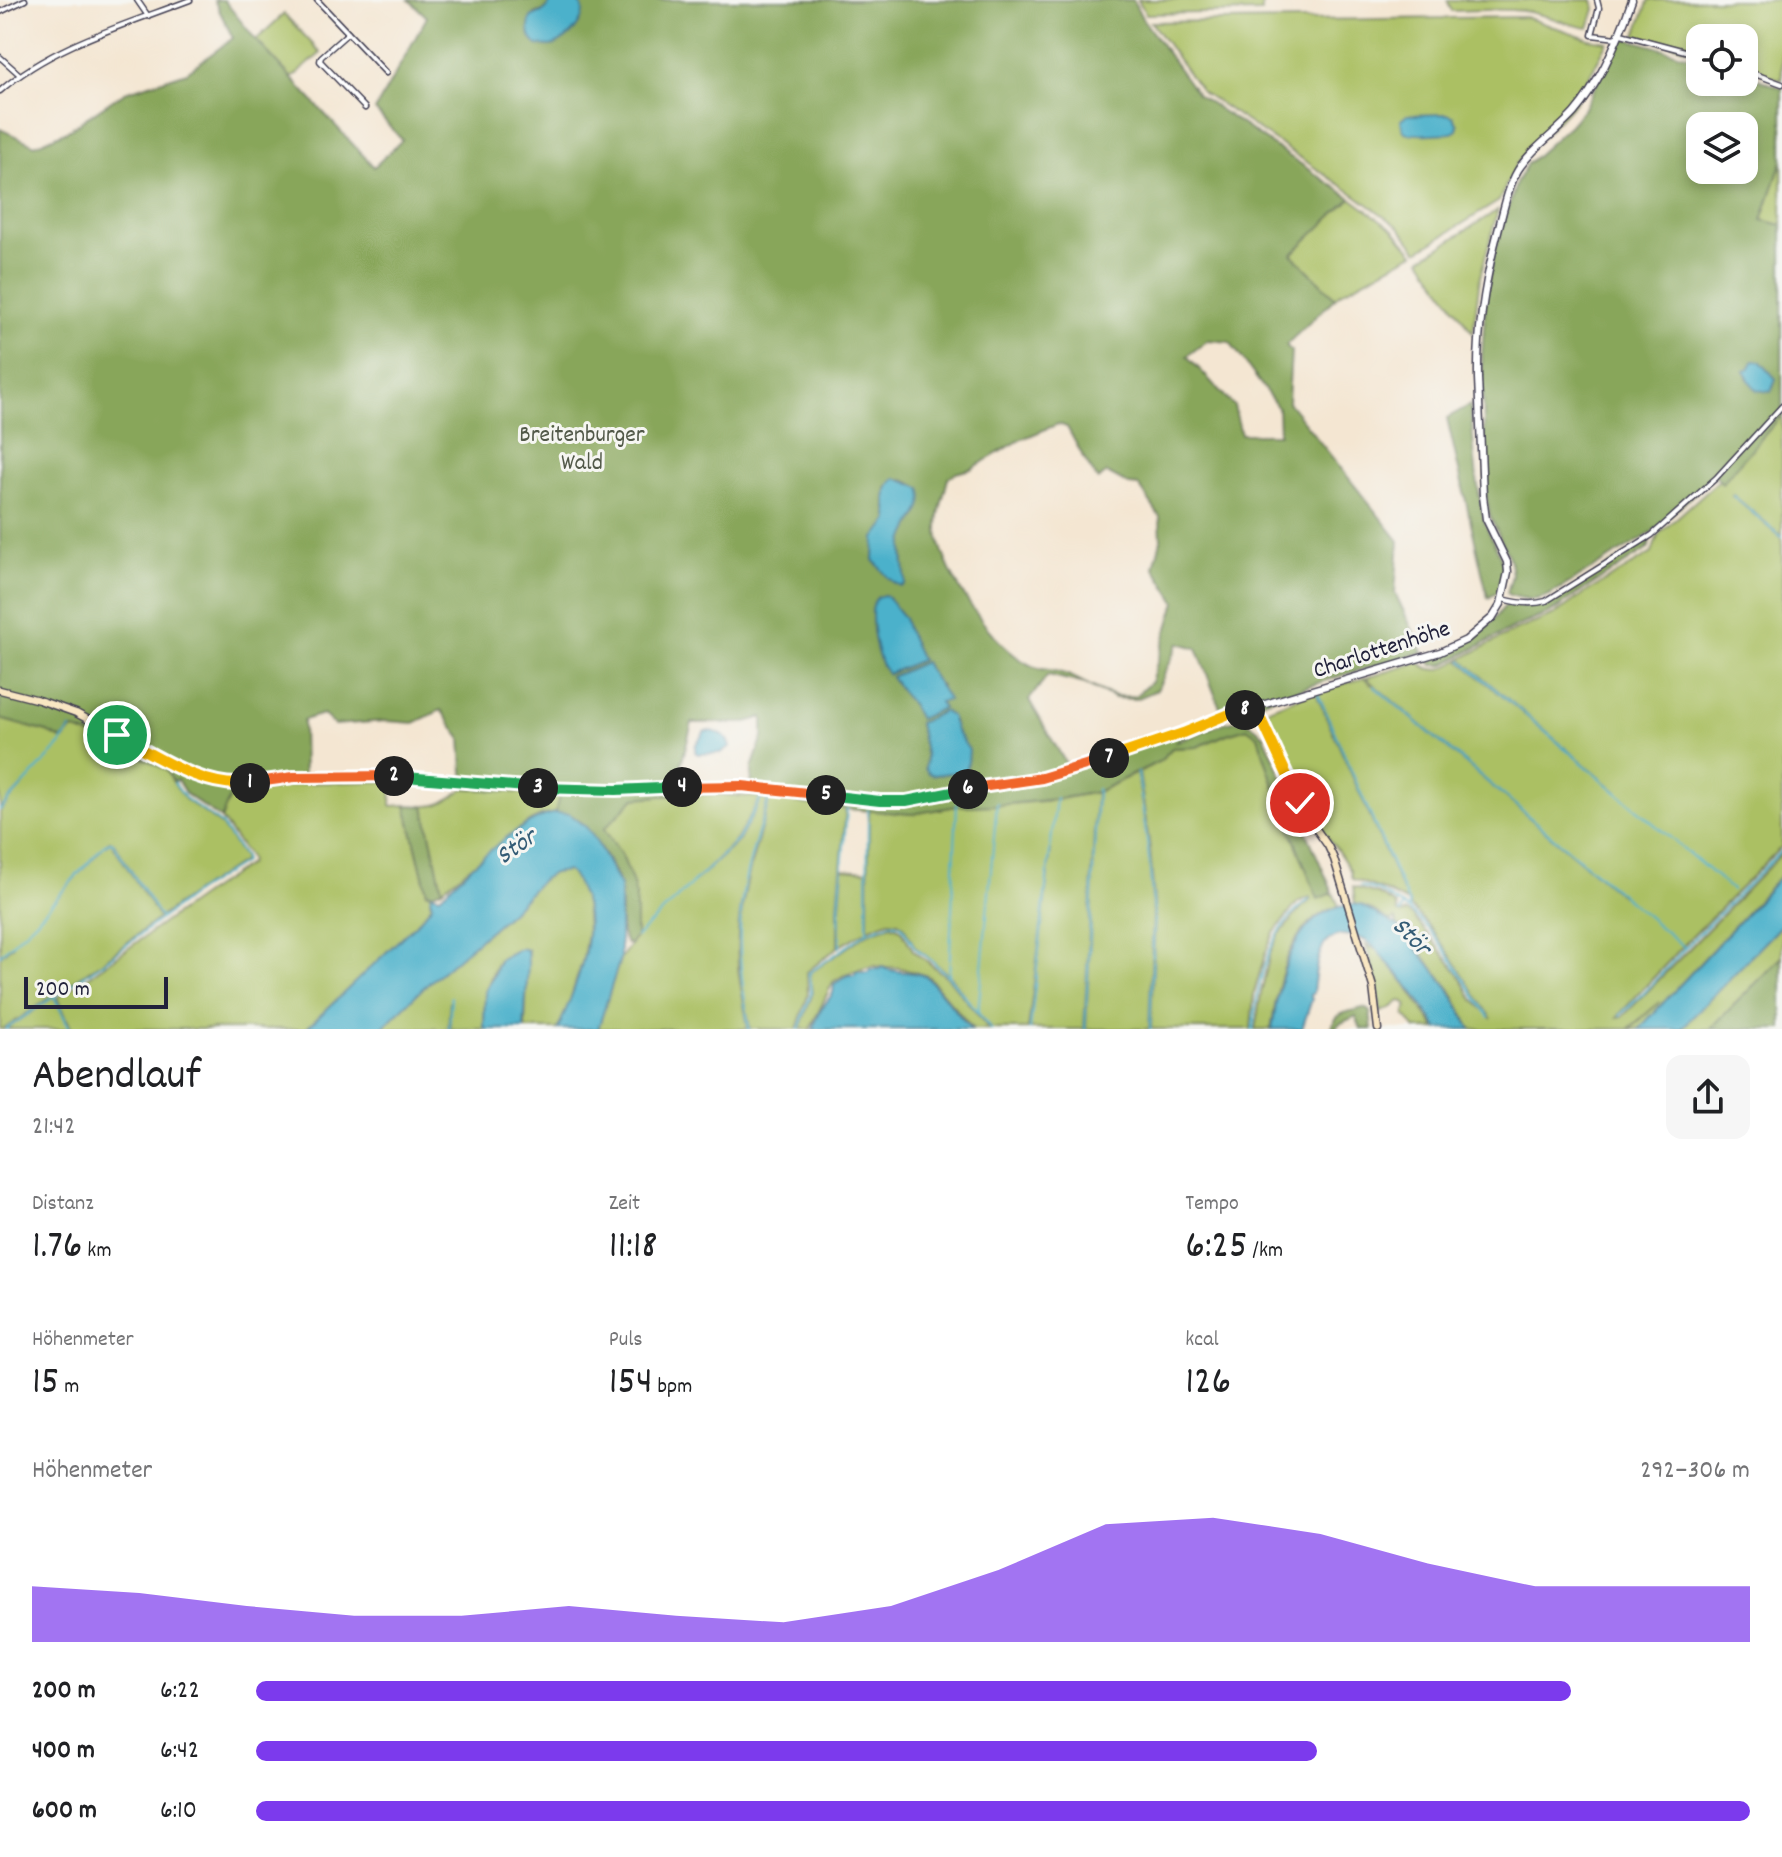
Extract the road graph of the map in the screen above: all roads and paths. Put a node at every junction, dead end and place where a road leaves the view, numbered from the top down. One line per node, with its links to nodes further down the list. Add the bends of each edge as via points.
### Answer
1 (25, 0): 7 (street)
2 (137, 0): 8 (street)
3 (190, 0): 8 (street)
4 (317, 0): 9 (street)
5 (1597, 0): 10 (street, via 1592,35)
6 (1632, 0): 10 (street)
7 (0, 12)
8 (148, 16): 14 (street)
9 (348, 33): 13 (street); 18 (street, via 320,61)
10 (1619, 36): 11 (street); 20 (street, via 1582,102 1524,161 1512,181 1491,257 1478,360 1483,496 1486,519 1507,562)
11 (1686, 52)
12 (0, 57): 14 (street)
13 (386, 73)
14 (19, 74): 17 (street)
15 (1758, 75): 16 (street)
16 (1782, 84)
17 (0, 91)
18 (365, 108)
19 (1782, 406): 20 (street, via 1716,478 1652,535 1546,601)
20 (1503, 598): 22 (street, Charlottenhöhe, via 1493,617 1463,642)
21 (0, 690): 22 (main road, via 76,713 171,764 226,785 294,777 399,776 579,790 742,786 880,801 914,800 1065,773 1234,712)
22 (1253, 712): 23 (main road, via 1304,812 1332,853 1373,987)
23 (1378, 1029)

